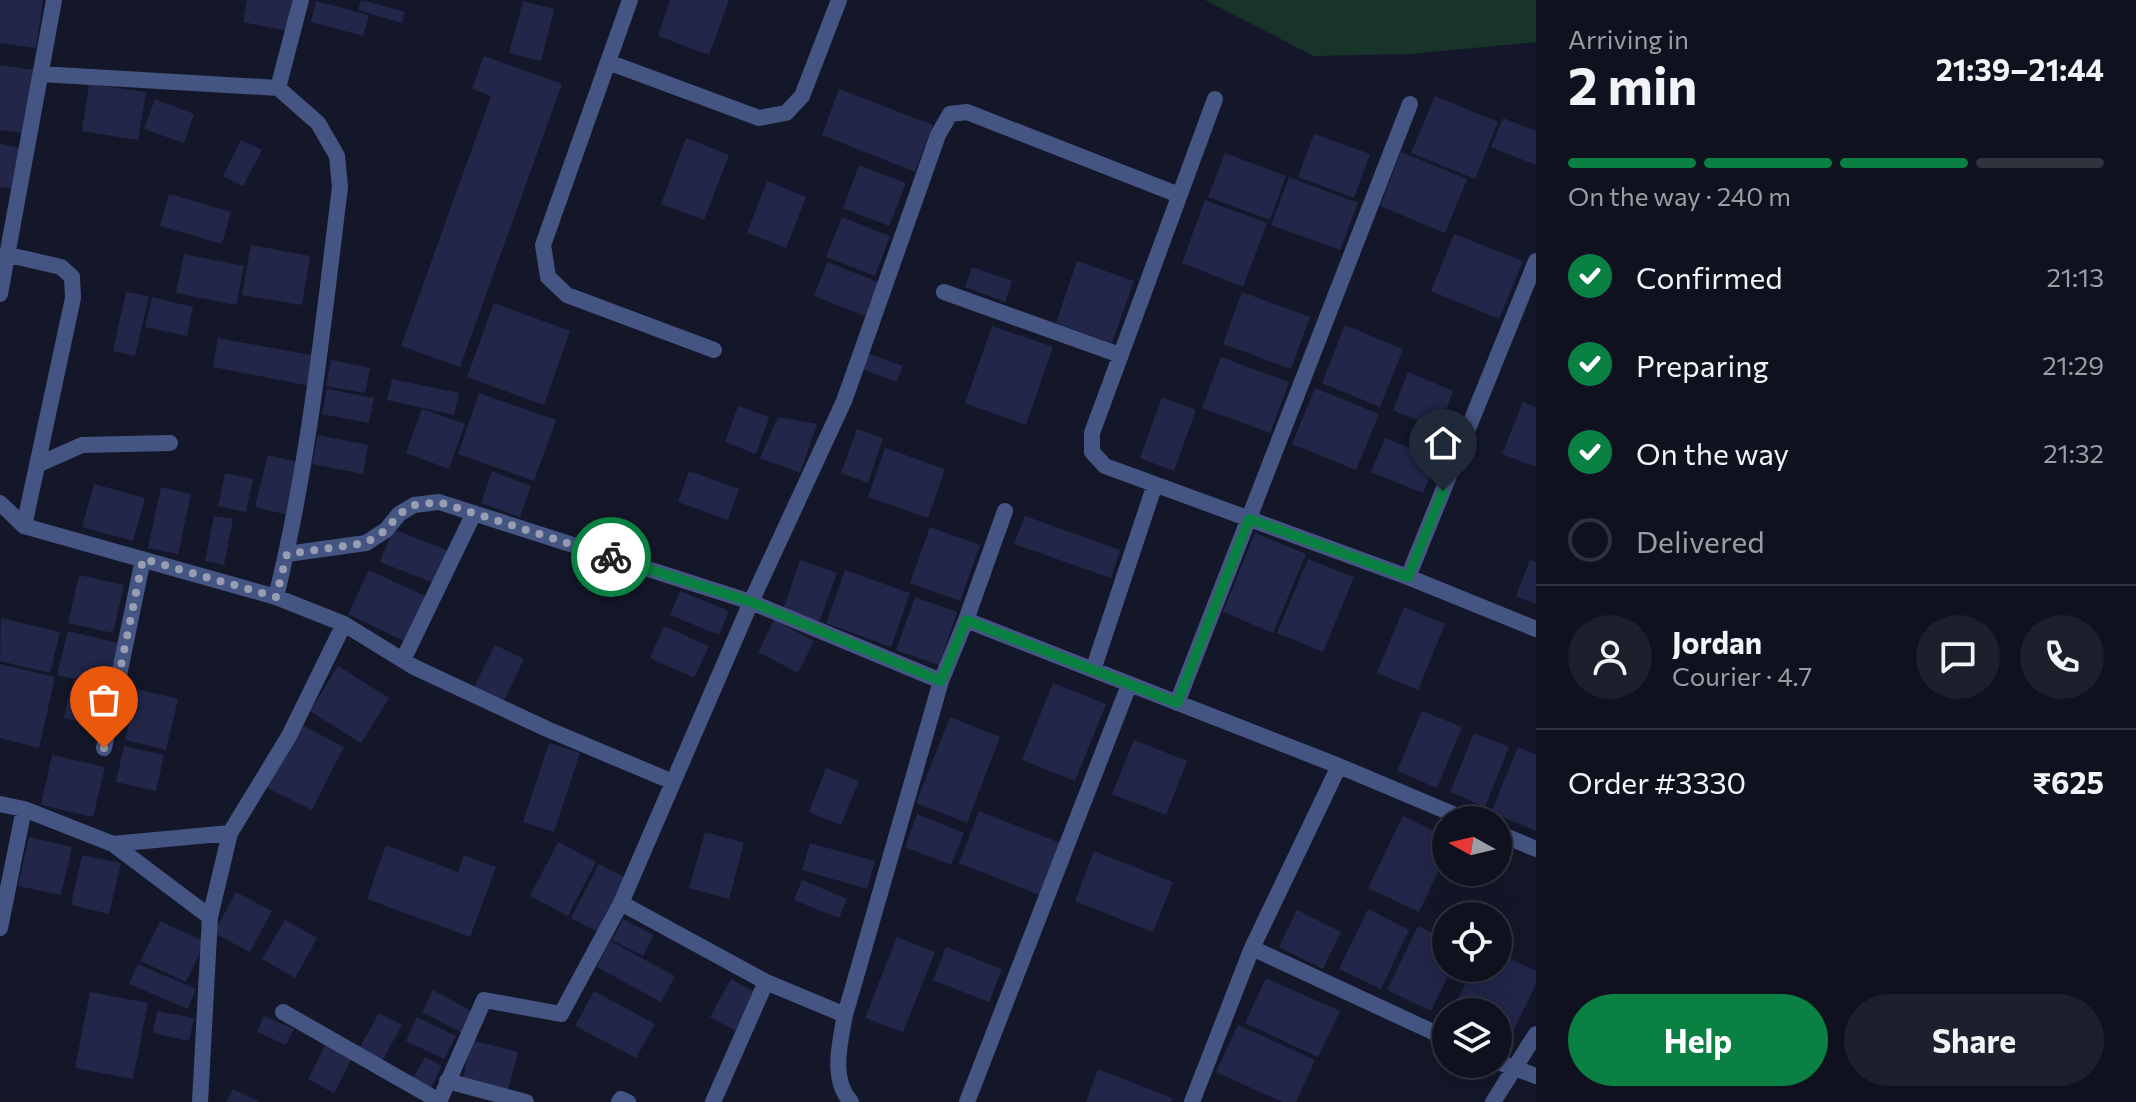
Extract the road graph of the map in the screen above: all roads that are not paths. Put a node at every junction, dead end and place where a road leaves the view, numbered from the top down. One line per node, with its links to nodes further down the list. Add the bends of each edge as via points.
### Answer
1 (54, 0): 6 (street)
2 (301, 0): 7 (street)
3 (630, 0): 5 (street)
4 (839, 0): 5 (street, via 802,96 786,113 759,118)
5 (608, 62): 15 (street, via 543,245 548,277 567,295)
6 (41, 74): 7 (street); 11 (street)
7 (278, 88): 25 (street, via 318,123 337,156 340,187 311,419)
8 (1215, 99): 10 (street)
9 (1410, 104): 23 (street)
10 (1179, 195): 16 (street); 29 (street, via 967,112 950,114 844,401)
11 (9, 255): 14 (street); 18 (street, via 61,267 72,277 73,298)
12 (1536, 261): 27 (street)
13 (944, 292): 16 (street)
14 (0, 294)
15 (714, 350)
16 (1120, 355): 19 (street, via 1092,433 1092,452 1105,466)
17 (170, 443): 18 (street, via 82,445)
18 (37, 465): 24 (street)
19 (1155, 484): 23 (street); 34 (street)
20 (0, 503): 24 (street)
21 (1005, 511): 30 (street)
22 (474, 513): 25 (street, via 439,502 414,505 366,543); 29 (street); 33 (street)
23 (1249, 519): 27 (street); 37 (street)
24 (24, 526): 26 (street)
25 (287, 554): 28 (street)
26 (143, 559): 28 (street); 38 (street)
27 (1408, 577): 32 (street)
28 (276, 597): 31 (street)
29 (751, 602): 35 (street); 40 (street)
30 (966, 620): 34 (street); 35 (street)
31 (344, 624): 33 (street); 44 (street, via 289,736)
32 (1536, 629)
33 (403, 660): 40 (street)
34 (1093, 670): 36 (street)
35 (941, 681): 54 (street)
36 (1129, 685): 37 (street); 69 (street)
37 (1177, 703): 39 (street)
38 (104, 748)
39 (1339, 766): 42 (street); 51 (street)
40 (673, 782): 48 (street)
41 (0, 804): 43 (street)
42 (1434, 806)
43 (24, 809): 46 (street); 50 (street)
44 (230, 833): 46 (street); 49 (street)
45 (1512, 839): 47 (street)
46 (113, 844): 49 (street)
47 (1536, 849)
48 (621, 903): 52 (street); 61 (street, via 561,1014 484,1000)
49 (210, 917): 63 (street)
50 (0, 928)
51 (1252, 948): 55 (street); 70 (street)
52 (766, 982): 54 (street); 67 (street)
53 (283, 1012): 62 (street)
54 (845, 1015): 68 (street, via 838,1052 841,1091)
55 (1432, 1032)
56 (1536, 1034): 57 (street)
57 (1512, 1059)
58 (1512, 1067): 59 (street)
59 (1536, 1076)
60 (1501, 1078): 71 (street)
61 (447, 1081): 62 (street); 64 (street)
62 (439, 1101)
63 (200, 1102)
64 (526, 1102)
65 (619, 1102): 66 (street)
66 (628, 1102)
67 (713, 1102)
68 (851, 1102)
69 (967, 1102)
70 (1192, 1102)
71 (1493, 1102)

